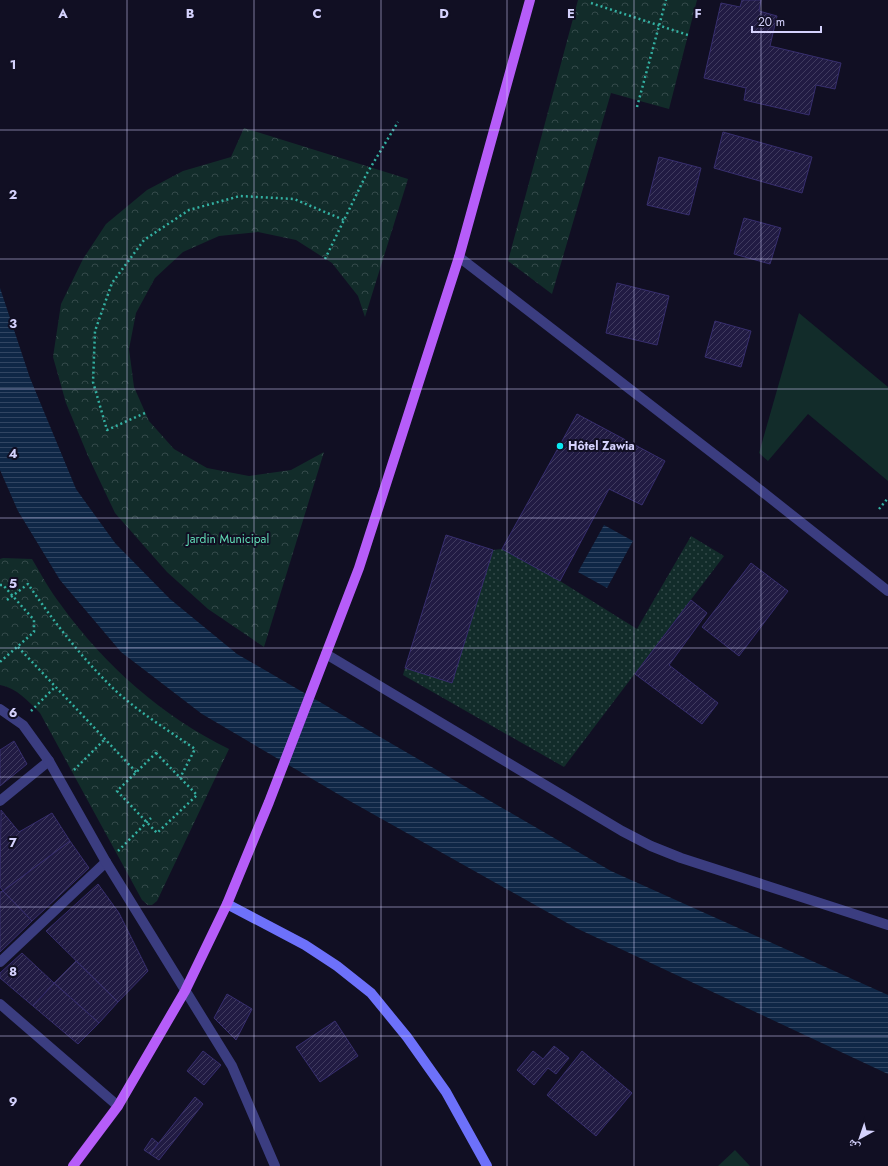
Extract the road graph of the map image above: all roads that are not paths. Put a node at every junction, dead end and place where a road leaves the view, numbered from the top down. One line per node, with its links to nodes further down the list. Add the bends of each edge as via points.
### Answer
1 (530, 0): 2 (main road)
2 (459, 257): 3 (street); 4 (main road, via 359,568)
3 (888, 591)
4 (326, 654): 9 (main road, via 269,802); 10 (street, via 651,846)
5 (0, 709): 6 (street, via 19,722 36,741)
6 (48, 761): 7 (street); 8 (street)
7 (0, 801)
8 (106, 862): 11 (street); 12 (street)
9 (226, 904): 12 (main road); 17 (main road, via 305,945 371,993 407,1037 446,1092)
10 (888, 925)
11 (0, 962)
12 (185, 991): 14 (main road); 16 (street, via 232,1066)
13 (0, 1004): 14 (street)
14 (118, 1106): 15 (main road)
15 (73, 1166)
16 (275, 1166)
17 (487, 1166)

